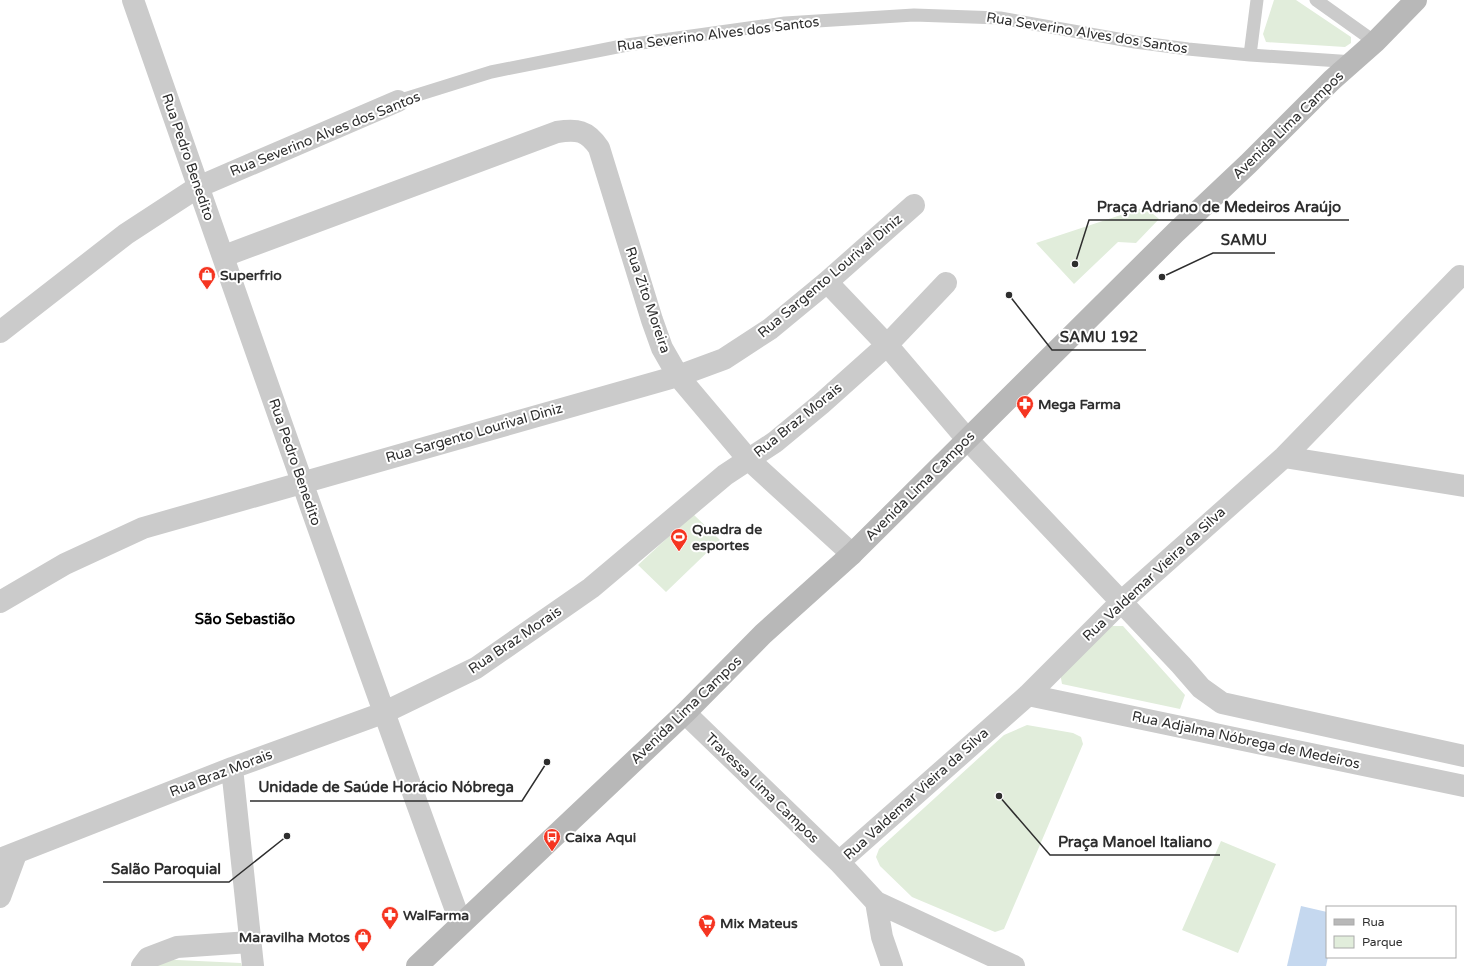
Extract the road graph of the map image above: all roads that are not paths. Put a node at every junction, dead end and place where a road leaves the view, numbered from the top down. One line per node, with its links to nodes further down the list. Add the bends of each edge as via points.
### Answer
1 (133, 0): 9 (street, Rua Pedro Benedito)
2 (1257, 0): 6 (lane)
3 (1316, 0): 5 (lane)
4 (1416, 0): 5 (main road, Avenida Lima Campos)
5 (1375, 42): 7 (main road, Avenida Lima Campos)
6 (1250, 55): 7 (lane, Rua Severino Alves dos Santos); 8 (lane, Rua Severino Alves dos Santos, via 1135,42 1000,18 914,15 785,23 626,45 491,72)
7 (1354, 62): 18 (main road, Avenida Lima Campos, via 1332,80)
8 (398, 101): 9 (street, Rua Severino Alves dos Santos)
9 (198, 187): 11 (street, Rua Pedro Benedito); 15 (street, Rua Severino Alves dos Santos, via 126,234)
10 (914, 205): 13 (street, Rua Sargento Lourival Diniz)
11 (224, 256): 17 (street, Rua Zito Moreira, via 557,132 582,132 591,137 599,148 652,320 662,348); 21 (street, Rua Pedro Benedito)
12 (1460, 276): 19 (street, Rua Valdemar Vieira da Silva)
13 (827, 282): 16 (street); 17 (street, Rua Sargento Lourival Diniz, via 770,329 724,359)
14 (946, 283): 16 (street, Rua Braz Morais)
15 (0, 332)
16 (887, 345): 18 (street); 20 (street, Rua Braz Morais, via 816,409 775,442)
17 (678, 376): 20 (street, Rua Zito Moreira); 21 (street, Rua Sargento Lourival Diniz)
18 (967, 439): 23 (main road, Avenida Lima Campos); 25 (street)
19 (1284, 457): 22 (street); 25 (street, Rua Valdemar Vieira da Silva)
20 (748, 459): 23 (street, Rua Zito Moreira); 27 (street, Rua Braz Morais, via 725,475 591,588 476,668)
21 (302, 482): 24 (street, Rua Sargento Lourival Diniz, via 142,528 65,564); 27 (street, Rua Pedro Benedito)
22 (1464, 486)
23 (852, 554): 28 (main road, Avenida Lima Campos, via 763,634)
24 (0, 602)
25 (1120, 602): 26 (street, Rua Valdemar Vieira da Silva); 29 (street, via 1201,688 1222,703)
26 (1028, 695): 31 (street, Rua Adjalma Nóbrega de Medeiros); 33 (street, Rua Valdemar Vieira da Silva)
27 (383, 713): 30 (street, Rua Braz Morais); 36 (street, Rua Pedro Benedito)
28 (685, 713): 33 (street, Travessa Lima Campos); 36 (main road, Avenida Lima Campos)
29 (1464, 756)
30 (232, 768): 32 (street, Rua Braz Morais); 37 (street)
31 (1464, 786)
32 (8, 856): 34 (street)
33 (839, 862): 35 (street, Travessa Lima Campos)
34 (0, 897)
35 (876, 902): 41 (street, via 882,937); 42 (street)
36 (461, 924): 40 (main road, Avenida Lima Campos)
37 (250, 942): 38 (street, via 177,947 148,958); 39 (street)
38 (142, 966)
39 (253, 966)
40 (417, 966)
41 (892, 966)
42 (1014, 966)

